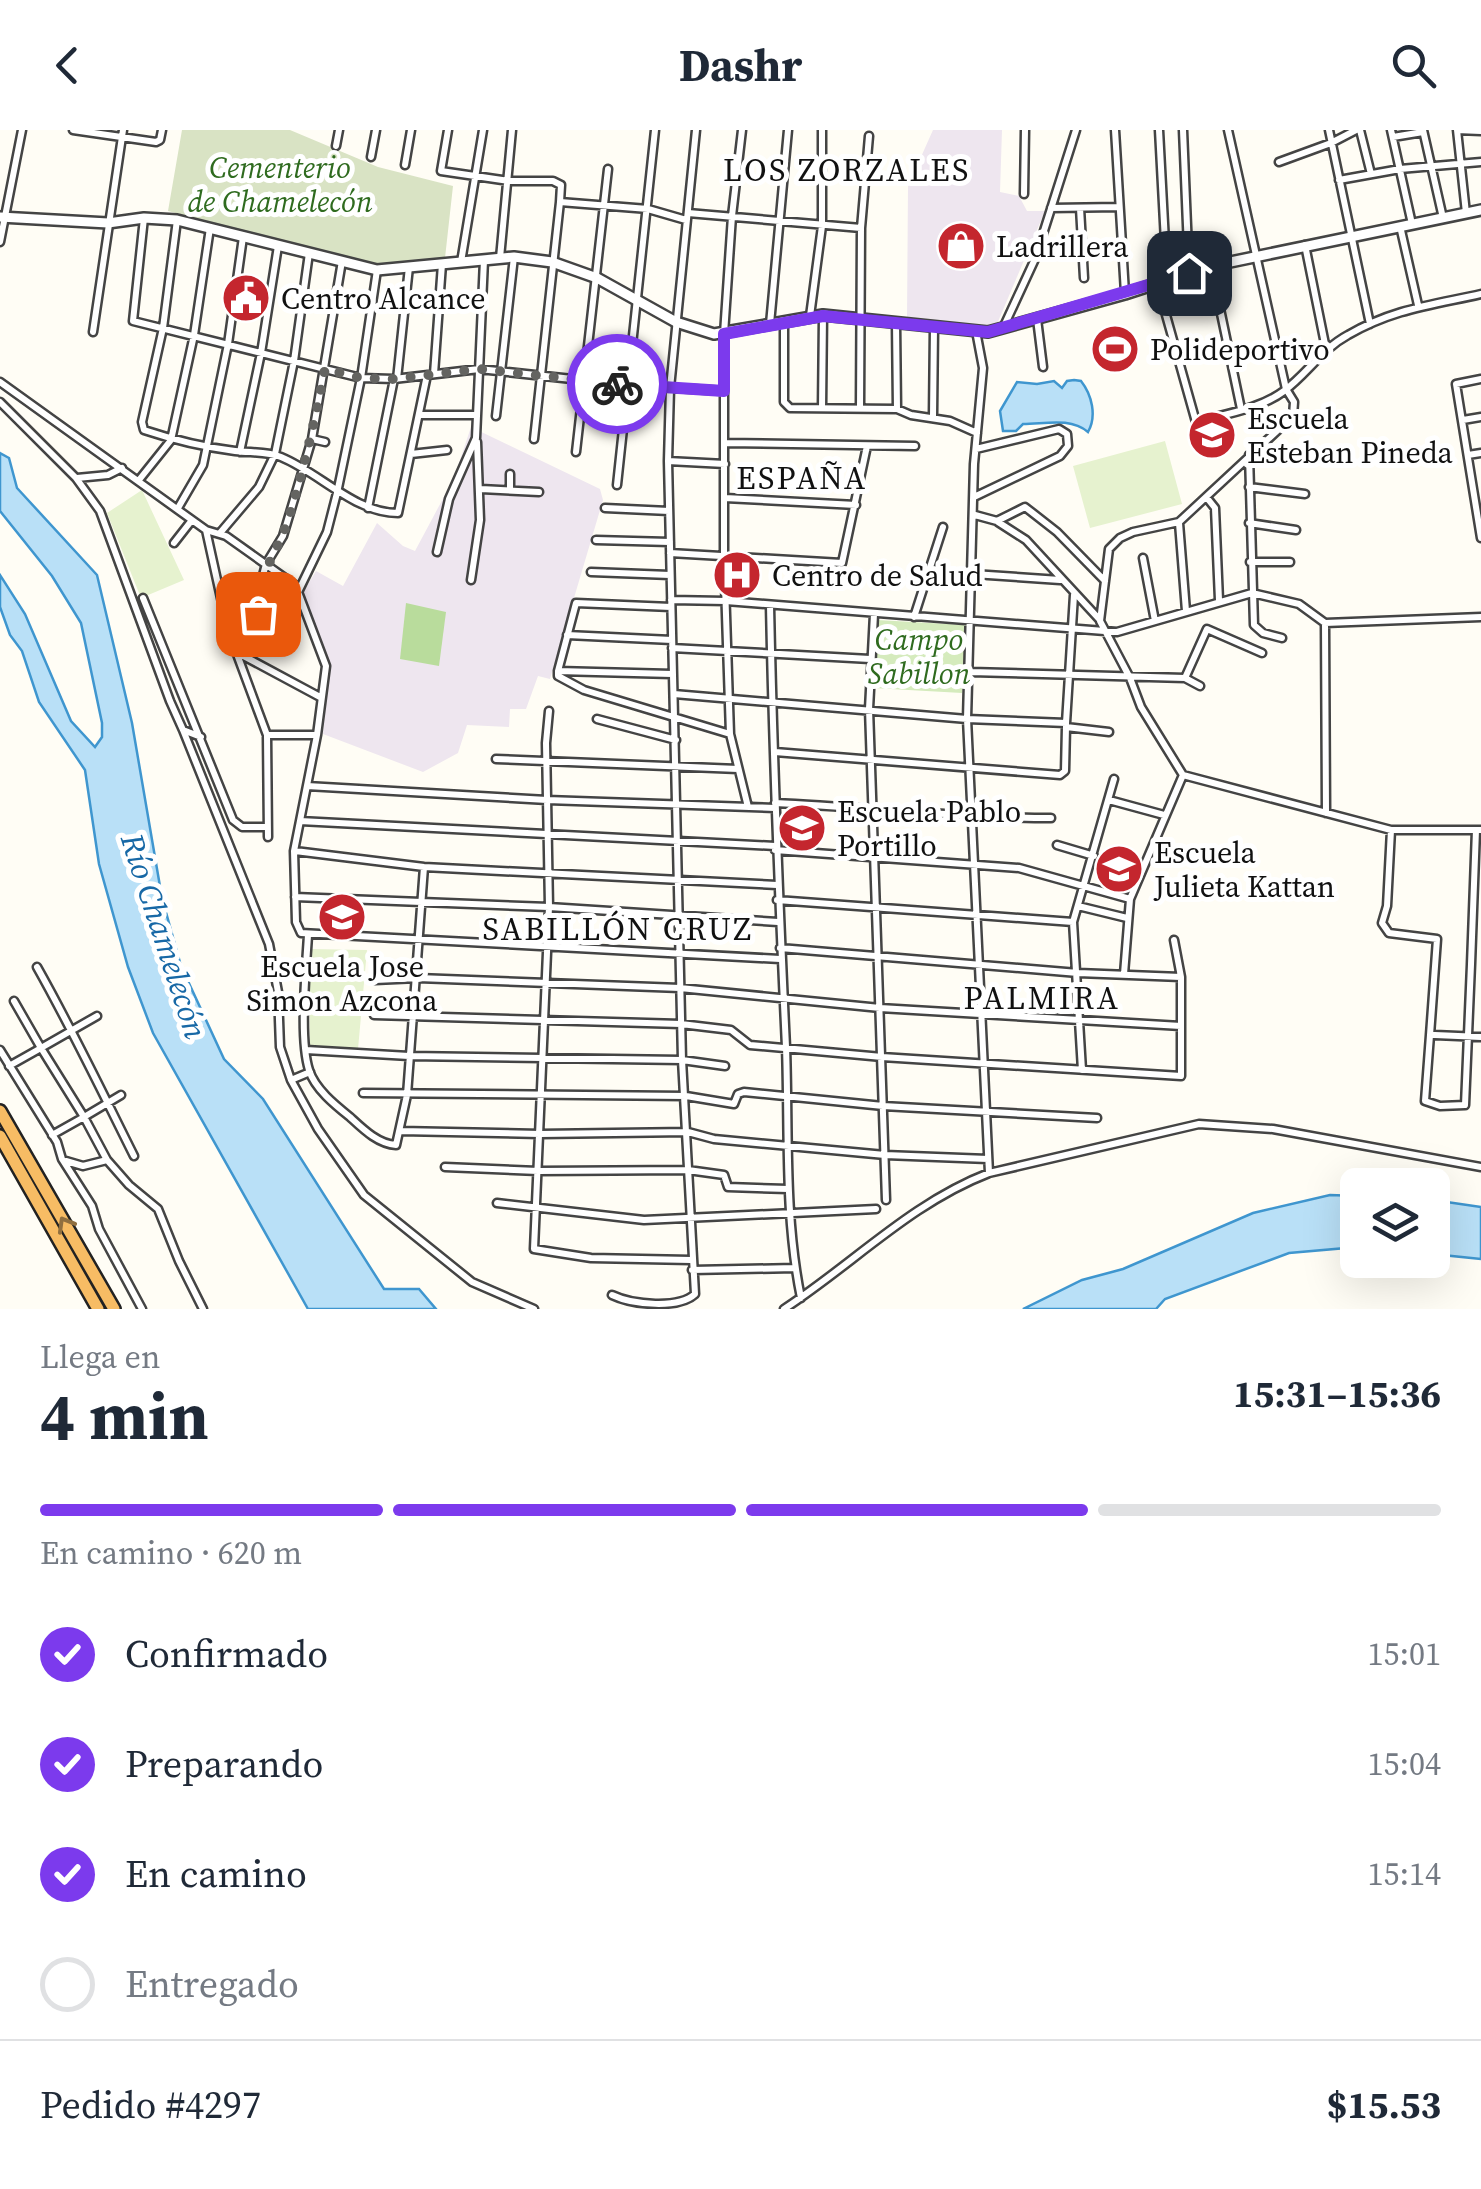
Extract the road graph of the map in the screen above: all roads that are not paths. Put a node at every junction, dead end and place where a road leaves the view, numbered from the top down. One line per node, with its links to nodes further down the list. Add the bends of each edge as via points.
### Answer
1 (22, 130): 54 (street)
2 (73, 130): 27 (street)
3 (162, 130): 27 (street, via 156,142)
4 (339, 130): 30 (street)
5 (376, 130): 31 (street)
6 (411, 130): 35 (street)
7 (448, 130): 40 (street, via 441,171)
8 (482, 130): 40 (street)
9 (512, 130): 42 (street)
10 (655, 130): 49 (street)
11 (696, 130): 52 (street)
12 (742, 130): 53 (street)
13 (788, 130): 58 (street)
14 (822, 130): 61 (street)
15 (1024, 130): 43 (street)
16 (1076, 130): 47 (street)
17 (1115, 130): 46 (street)
18 (1159, 130): 85 (street)
19 (1183, 130): 82 (street)
20 (1228, 130): 71 (street)
21 (1329, 130): 29 (street)
22 (1358, 130): 29 (street); 39 (street)
23 (1458, 130): 25 (street); 33 (street)
24 (1423, 131): 26 (street); 36 (street)
25 (1481, 131)
26 (1392, 133): 38 (street)
27 (123, 134): 59 (street)
28 (870, 136): 64 (street)
29 (1332, 143): 32 (street); 41 (street)
30 (336, 146)
31 (371, 157)
32 (1279, 162)
33 (1461, 162): 34 (street); 36 (street); 51 (street)
34 (1481, 162)
35 (405, 165)
36 (1431, 166): 38 (street); 56 (street)
37 (608, 169): 45 (street)
38 (1400, 169): 39 (street); 60 (street)
39 (1371, 174): 41 (street)
40 (474, 175): 42 (street); 76 (street)
41 (1339, 180): 65 (street)
42 (509, 181): 44 (street, via 561,184); 73 (street)
43 (1024, 194)
44 (560, 202): 45 (street); 77 (street)
45 (604, 205): 49 (street); 83 (street)
46 (1120, 207): 48 (street); 86 (street)
47 (1051, 208): 48 (street); 100 (street)
48 (1080, 208): 84 (street)
49 (648, 209): 52 (street); 88 (street)
50 (1481, 210): 51 (street)
51 (1466, 214): 56 (street)
52 (687, 216): 53 (street); 94 (street)
53 (732, 216): 58 (street); 104 (street)
54 (2, 217): 59 (street); 67 (street)
55 (144, 218): 57 (street); 59 (street); 101 (street, via 130,318)
56 (1443, 218): 60 (street)
57 (177, 220): 63 (street); 101 (street)
58 (778, 222): 61 (street); 98 (street)
59 (108, 223): 103 (street)
60 (1412, 224): 62 (street)
61 (822, 226): 64 (street); 90 (street)
62 (1400, 226): 65 (street); 89 (street)
63 (210, 228): 66 (street); 105 (street)
64 (861, 228): 92 (street)
65 (1350, 236): 68 (street); 97 (street)
66 (244, 238): 69 (street); 106 (street)
67 (0, 242)
68 (1306, 245): 71 (street); 107 (street)
69 (278, 246): 70 (street); 108 (street)
70 (309, 253): 75 (street); 109 (street)
71 (1258, 255): 79 (street); 123 (street)
72 (514, 257): 73 (street); 77 (street); 113 (street)
73 (500, 258): 74 (street)
74 (484, 260): 76 (street); 112 (street)
75 (342, 261): 81 (street); 111 (street)
76 (462, 262): 78 (street)
77 (552, 262): 83 (street); 115 (street)
78 (442, 264): 80 (street); 114 (street)
79 (1211, 266): 82 (street); 129 (street)
80 (409, 267): 81 (street); 117 (street)
81 (377, 270): 116 (street)
82 (1189, 273): 85 (street)
83 (597, 278): 88 (street); 119 (street)
84 (1084, 278)
85 (1162, 281): 86 (street); 129 (street, via 1196,422)
86 (1125, 294): 93 (street)
87 (1481, 294): 89 (street)
88 (635, 297): 94 (street); 121 (street)
89 (1418, 305): 97 (street)
90 (810, 316): 91 (street); 95 (street)
91 (823, 316): 92 (street); 126 (street)
92 (860, 319): 96 (street); 127 (street)
93 (1037, 320): 100 (street); 110 (street)
94 (676, 322): 104 (street); 122 (street)
95 (784, 322): 98 (street); 126 (street, via 784,402)
96 (896, 324): 99 (street); 128 (street)
97 (1370, 324): 107 (street)
98 (770, 325): 104 (street)
99 (934, 327): 102 (street); 133 (street)
100 (1004, 327): 102 (street)
101 (163, 328): 105 (street); 140 (street, via 142,427)
102 (976, 330): 136 (street, via 982,368)
103 (93, 332)
104 (724, 334): 124 (street)
105 (194, 335): 106 (street); 140 (street)
106 (228, 344): 108 (street); 145 (street)
107 (1326, 349): 123 (street)
108 (262, 352): 109 (street); 148 (street)
109 (294, 361): 111 (street); 151 (street)
110 (1042, 367)
111 (325, 369): 116 (street); 137 (street)
112 (479, 369): 113 (street); 114 (street); 131 (street)
113 (500, 370): 115 (street); 132 (street)
114 (430, 374): 117 (street); 130 (street)
115 (540, 375): 119 (street); 139 (street)
116 (361, 378): 117 (street); 165 (street)
117 (396, 379): 176 (street)
118 (1481, 379): 135 (street, via 1456,384)
119 (584, 380): 121 (street); 149 (street)
120 (0, 382): 158 (street)
121 (628, 385): 122 (street); 163 (street)
122 (670, 388): 124 (street); 156 (street)
123 (1286, 390): 129 (street); 153 (street, via 1293,416)
124 (724, 391): 142 (street)
125 (0, 402): 161 (street)
126 (822, 408): 127 (street)
127 (860, 408): 128 (street)
128 (897, 408): 133 (street)
129 (1241, 409)
130 (419, 415): 131 (street); 152 (street)
131 (477, 415): 138 (street)
132 (496, 416)
133 (933, 416): 136 (street)
134 (1481, 417): 135 (street)
135 (1462, 420): 154 (street)
136 (977, 433): 146 (street)
137 (312, 438): 141 (street); 159 (street)
138 (476, 438): 166 (street); 193 (street, via 449,499)
139 (534, 439)
140 (171, 440): 145 (street); 162 (street)
141 (325, 442)
142 (725, 444): 143 (street); 157 (street)
143 (866, 446): 144 (street); 174 (street)
144 (915, 446)
145 (206, 447): 148 (street); 175 (street)
146 (976, 449): 171 (street); 171 (street, via 1060,429 1067,434 1060,456)
147 (447, 450): 152 (street)
148 (240, 452): 151 (street)
149 (576, 452)
150 (1481, 453): 154 (street)
151 (275, 454): 159 (street); 188 (street, via 259,487)
152 (411, 454): 176 (street, via 398,512)
153 (1248, 455): 155 (street); 164 (street); 173 (street)
154 (1468, 455): 167 (street)
155 (1316, 460)
156 (668, 461): 157 (street); 178 (street)
157 (725, 464): 172 (street)
158 (122, 468): 161 (street); 162 (street)
159 (304, 468): 165 (street); 199 (street, via 283,536)
160 (510, 474): 168 (street)
161 (76, 478): 250 (street, via 100,511)
162 (140, 480): 175 (street)
163 (617, 485)
164 (1249, 487): 170 (street); 183 (street)
165 (337, 488): 176 (street); 206 (street, via 327,532)
166 (481, 489): 168 (street); 203 (street)
167 (1477, 489): 184 (street)
168 (510, 490): 169 (street)
169 (539, 492)
170 (1305, 494)
171 (974, 497): 179 (street)
172 (725, 498): 174 (street); 195 (street)
173 (1208, 498): 182 (street); 210 (street, via 1215,508)
174 (856, 504): 195 (street, via 842,564)
175 (178, 508): 180 (street)
176 (368, 508)
177 (605, 508): 178 (street)
178 (670, 511): 191 (street)
179 (975, 515): 181 (street); 201 (street)
180 (192, 520): 186 (street); 192 (street)
181 (996, 521): 204 (street, via 1026,540); 205 (street, via 1025,507)
182 (1180, 522): 205 (street, via 1120,538 1109,550); 214 (street)
183 (1250, 523): 187 (street); 197 (street)
184 (1480, 524): 189 (street)
185 (944, 527): 216 (street)
186 (206, 530): 188 (street); 229 (street)
187 (1296, 530)
188 (220, 533): 199 (street)
189 (1481, 538)
190 (596, 540): 191 (street)
191 (670, 542): 194 (street)
192 (174, 543)
193 (436, 552)
194 (670, 552): 195 (street); 202 (street)
195 (724, 554): 211 (street)
196 (1143, 558): 220 (street)
197 (1250, 562): 198 (street); 207 (street)
198 (1290, 562)
199 (266, 564): 206 (street); 226 (street, via 258,594)
200 (591, 572): 202 (street)
201 (973, 574): 204 (street); 218 (street)
202 (670, 576): 212 (street)
203 (471, 580)
204 (1060, 580): 208 (street)
205 (1105, 581): 219 (street)
206 (299, 588): 241 (street, via 326,666)
207 (1252, 593): 210 (street); 221 (street, via 1299,604); 225 (street, via 1255,627)
208 (1074, 594): 219 (street); 222 (street)
209 (143, 598): 255 (street)
210 (1219, 600): 214 (street)
211 (726, 602): 212 (street); 213 (street); 228 (street)
212 (671, 604): 224 (street, via 576,603); 227 (street)
213 (770, 605): 215 (street); 230 (street)
214 (1186, 611): 220 (street)
215 (874, 614): 216 (street); 232 (street)
216 (914, 617): 218 (street)
217 (1481, 617): 221 (street)
218 (972, 621): 222 (street); 234 (street)
219 (1100, 621): 223 (street)
220 (1155, 621): 223 (street)
221 (1325, 623): 273 (street)
222 (1072, 628): 223 (street); 236 (street)
223 (1106, 631): 237 (street)
224 (567, 636): 227 (street); 233 (street)
225 (1282, 638)
226 (265, 639)
227 (672, 644): 228 (street); 235 (street)
228 (726, 650): 230 (street); 242 (street)
229 (237, 652): 241 (street); 253 (street)
230 (771, 652): 232 (street); 243 (street)
231 (1262, 654): 238 (street, via 1207,629)
232 (871, 659): 244 (street)
233 (558, 671): 235 (street); 246 (street, via 584,690)
234 (971, 672): 236 (street); 248 (street)
235 (672, 674): 240 (street)
236 (1071, 676): 237 (street); 249 (street)
237 (1130, 678): 238 (street); 264 (street, via 1140,708)
238 (1185, 678): 239 (street)
239 (1200, 686)
240 (674, 694): 242 (street); 246 (street)
241 (320, 697): 254 (street)
242 (729, 699): 243 (street); 252 (street)
243 (773, 701): 244 (street); 257 (street)
244 (869, 709): 248 (street); 259 (street)
245 (549, 711): 260 (street)
246 (674, 718): 252 (street); 256 (street)
247 (597, 719): 256 (street)
248 (968, 719): 249 (street); 263 (street)
249 (1066, 725): 251 (street); 263 (street, via 1060,774)
250 (183, 730): 255 (street); 352 (street, via 269,944 280,1047)
251 (1109, 732)
252 (730, 734): 262 (street)
253 (266, 735): 254 (street); 278 (street)
254 (317, 735): 266 (street)
255 (202, 737): 278 (street, via 233,820)
256 (676, 740): 261 (street)
257 (775, 752): 259 (street); 270 (street)
258 (496, 759): 260 (street)
259 (871, 760): 263 (street); 272 (street)
260 (546, 763): 261 (street); 267 (street)
261 (676, 767): 262 (street); 269 (street)
262 (738, 768): 271 (street)
263 (969, 768): 275 (street)
264 (1183, 774): 273 (street); 274 (street)
265 (1114, 779): 268 (street)
266 (307, 786): 267 (street); 277 (street)
267 (547, 800): 269 (street); 281 (street)
268 (1110, 800): 274 (street); 287 (street)
269 (677, 805): 271 (street); 283 (street)
270 (776, 806): 271 (street); 272 (street); 285 (street)
271 (748, 807)
272 (873, 807): 275 (street); 288 (street)
273 (1326, 813): 279 (street)
274 (1164, 815): 296 (street)
275 (970, 817): 276 (street); 289 (street)
276 (1051, 818)
277 (300, 820): 281 (street); 286 (street)
278 (266, 827): 282 (street)
279 (1392, 830): 280 (street); 336 (street, via 1382,923 1389,933 1437,939)
280 (1478, 830): 337 (street)
281 (548, 835): 283 (street); 291 (street)
282 (268, 836)
283 (676, 842): 285 (street); 292 (street)
284 (1056, 845): 287 (street)
285 (775, 848): 288 (street); 293 (street)
286 (294, 851): 290 (street); 295 (street)
287 (1094, 856): 294 (street)
288 (875, 858): 289 (street); 301 (street)
289 (973, 864): 294 (street, via 1019,868); 302 (street)
290 (424, 867): 291 (street); 298 (street)
291 (548, 871): 292 (street); 300 (street)
292 (678, 880): 293 (street); 303 (street)
293 (777, 885): 297 (street)
294 (1085, 888): 296 (street); 299 (street)
295 (296, 898): 298 (street); 307 (street, via 296,922)
296 (1130, 899): 304 (street)
297 (777, 900): 301 (street); 305 (street)
298 (422, 902): 300 (street); 308 (street)
299 (1078, 906): 304 (street); 306 (street)
300 (549, 907): 303 (street); 310 (street)
301 (877, 908): 302 (street); 313 (street)
302 (974, 915): 306 (street); 315 (street)
303 (678, 916): 305 (street); 312 (street)
304 (1126, 918): 318 (street)
305 (778, 922): 311 (street)
306 (1073, 922): 317 (street)
307 (308, 935): 308 (street); 342 (street)
308 (421, 939): 310 (street); 320 (street)
309 (1174, 940): 319 (street)
310 (545, 945): 312 (street); 322 (street)
311 (780, 948): 313 (street); 314 (street)
312 (680, 953): 314 (street); 323 (street)
313 (879, 958): 315 (street); 326 (street)
314 (780, 959): 324 (street)
315 (978, 964): 317 (street); 327 (street)
316 (37, 967): 335 (street)
317 (1078, 972): 318 (street); 331 (street)
318 (1124, 974): 319 (street)
319 (1181, 977): 334 (street)
320 (418, 978): 321 (street); 322 (street); 330 (street)
321 (375, 980)
322 (544, 983): 323 (street); 332 (street)
323 (680, 988): 324 (street); 333 (street)
324 (784, 997): 326 (street); 339 (street)
325 (14, 1001): 340 (street)
326 (880, 1008): 327 (street); 345 (street)
327 (980, 1014): 331 (street); 347 (street)
328 (374, 1015): 330 (street)
329 (97, 1016): 335 (street)
330 (413, 1017): 332 (street); 343 (street)
331 (1079, 1020): 334 (street); 350 (street)
332 (543, 1022): 333 (street); 344 (street)
333 (681, 1024): 339 (street, via 731,1030 746,1044); 346 (street)
334 (1182, 1026): 350 (street, via 1181,1076)
335 (73, 1030): 340 (street); 359 (street)
336 (1430, 1035): 337 (street); 337 (street, via 1426,1101 1453,1106 1465,1105)
337 (1468, 1036): 338 (street)
338 (1481, 1037)
339 (786, 1047): 345 (street); 358 (street)
340 (42, 1048): 348 (street); 363 (street)
341 (0, 1050): 348 (street)
342 (306, 1050): 343 (street); 351 (street)
343 (408, 1056): 344 (street); 355 (street)
344 (543, 1057): 346 (street); 357 (street)
345 (882, 1057): 347 (street); 360 (street)
346 (682, 1060): 349 (street); 356 (street)
347 (984, 1064): 350 (street); 362 (street)
348 (9, 1066): 368 (street)
349 (726, 1066)
350 (1082, 1070)
351 (310, 1072): 352 (street); 365 (street, via 366,1132 393,1146)
352 (291, 1080): 397 (street, via 364,1195 472,1282)
353 (362, 1093): 355 (street)
354 (121, 1095): 359 (street)
355 (407, 1095): 357 (street); 365 (street)
356 (686, 1096): 357 (street); 358 (street, via 734,1104 741,1092); 366 (street)
357 (542, 1097): 367 (street)
358 (788, 1097): 360 (street); 370 (street)
359 (108, 1103): 363 (street); 372 (street)
360 (883, 1106): 362 (street); 371 (street)
361 (0, 1111): 394 (highway, one-way to 361)
362 (986, 1112): 364 (street); 373 (street)
363 (84, 1118): 368 (street); 374 (street)
364 (1097, 1118)
365 (401, 1131): 367 (street)
366 (688, 1132): 367 (street); 370 (street); 378 (street)
367 (540, 1134): 379 (street)
368 (52, 1135): 375 (street)
369 (0, 1136): 393 (highway)
370 (788, 1146): 371 (street); 381 (street)
371 (885, 1155): 373 (street); 382 (street)
372 (134, 1156)
373 (988, 1159): 380 (street)
374 (107, 1160): 375 (street, via 83,1166); 396 (street, via 158,1209)
375 (66, 1161): 395 (street)
376 (446, 1167): 379 (street)
377 (1481, 1167): 380 (street, via 1273,1129 1199,1124)
378 (688, 1170): 379 (street); 381 (street, via 724,1175 728,1187); 387 (street)
379 (538, 1172): 384 (street)
380 (989, 1173): 392 (street, via 927,1203)
381 (788, 1189): 386 (street)
382 (886, 1200)
383 (496, 1202): 384 (street)
384 (537, 1208): 387 (street, via 620,1219); 388 (street, via 534,1248 591,1258)
385 (876, 1209): 386 (street)
386 (789, 1212): 387 (street); 389 (street)
387 (691, 1217): 388 (street)
388 (691, 1260): 390 (street)
389 (794, 1268): 390 (street); 392 (street)
390 (692, 1270): 391 (street, via 695,1294 684,1304)
391 (612, 1295)
392 (801, 1298): 398 (street)
393 (98, 1309)
394 (114, 1309)
395 (142, 1309)
396 (204, 1309)
397 (534, 1309)
398 (784, 1309)

